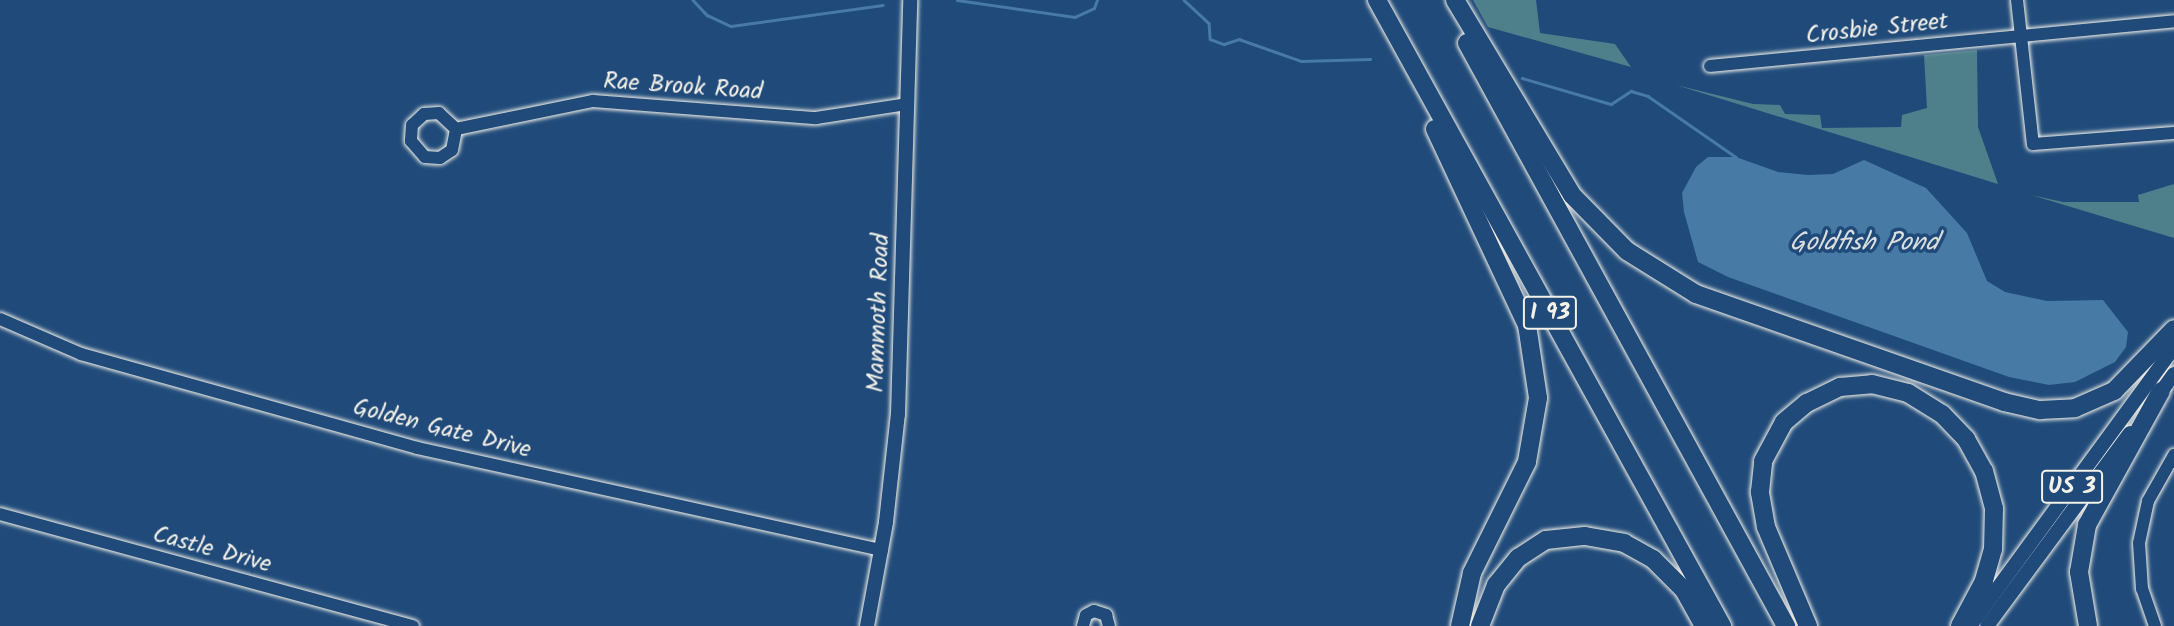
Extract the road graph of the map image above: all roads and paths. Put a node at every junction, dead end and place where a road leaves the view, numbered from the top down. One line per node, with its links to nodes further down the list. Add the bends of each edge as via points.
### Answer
1 (910, 0): 10 (main road, Mammoth Road)
2 (1377, 0): 9 (highway, I 93)
3 (1444, 0): 31 (highway, I 93)
4 (1455, 0): 14 (highway, via 1572,195 1627,251 1696,293 2004,402 2040,410 2075,408 2114,391)
5 (2017, 0): 7 (street)
6 (2174, 21): 7 (street, Crosbie Street)
7 (2021, 36): 8 (street, Crosbie Street); 12 (street, via 2028,134 2033,144)
8 (1710, 66)
9 (1418, 75): 27 (highway, via 1435,128 1515,294 1534,349 1537,374 1537,419 1527,462 1472,573); 30 (highway, I 93)
10 (908, 104): 11 (street, Rae Brook Road, via 816,118 593,101); 22 (main road, Mammoth Road, via 902,354)
11 (456, 129)
12 (2174, 133)
13 (0, 318): 22 (street, Golden Gate Drive, via 81,354 417,448)
14 (2174, 329)
15 (2174, 347): 34 (main road, US 3)
16 (2174, 374): 17 (main road, US 3)
17 (2161, 391): 35 (main road, US 3); 36 (highway, via 2087,525 2079,572)
18 (2174, 455): 19 (street)
19 (2160, 477): 20 (street); 37 (street, via 2144,512 2139,543 2142,589)
20 (2174, 482)
21 (0, 514): 23 (street, Castle Drive)
22 (882, 550): 24 (main road, Mammoth Road)
23 (413, 626)
24 (867, 626)
25 (1083, 626): 26 (street, via 1086,615 1094,611 1106,615)
26 (1109, 626)
27 (1460, 626)
28 (1480, 626): 29 (highway, via 1496,585 1518,558 1546,540 1585,536 1624,543 1653,559 1684,590)
29 (1704, 626)
30 (1722, 626)
31 (1786, 626)
32 (1808, 626): 33 (highway, via 1766,527 1760,492 1763,461 1784,422 1807,402 1840,387 1872,384 1908,393 1942,414 1966,439 1984,471 1994,509 1993,549 1984,581)
33 (1960, 626)
34 (1970, 626)
35 (1987, 626)
36 (2088, 626)
37 (2155, 626)

